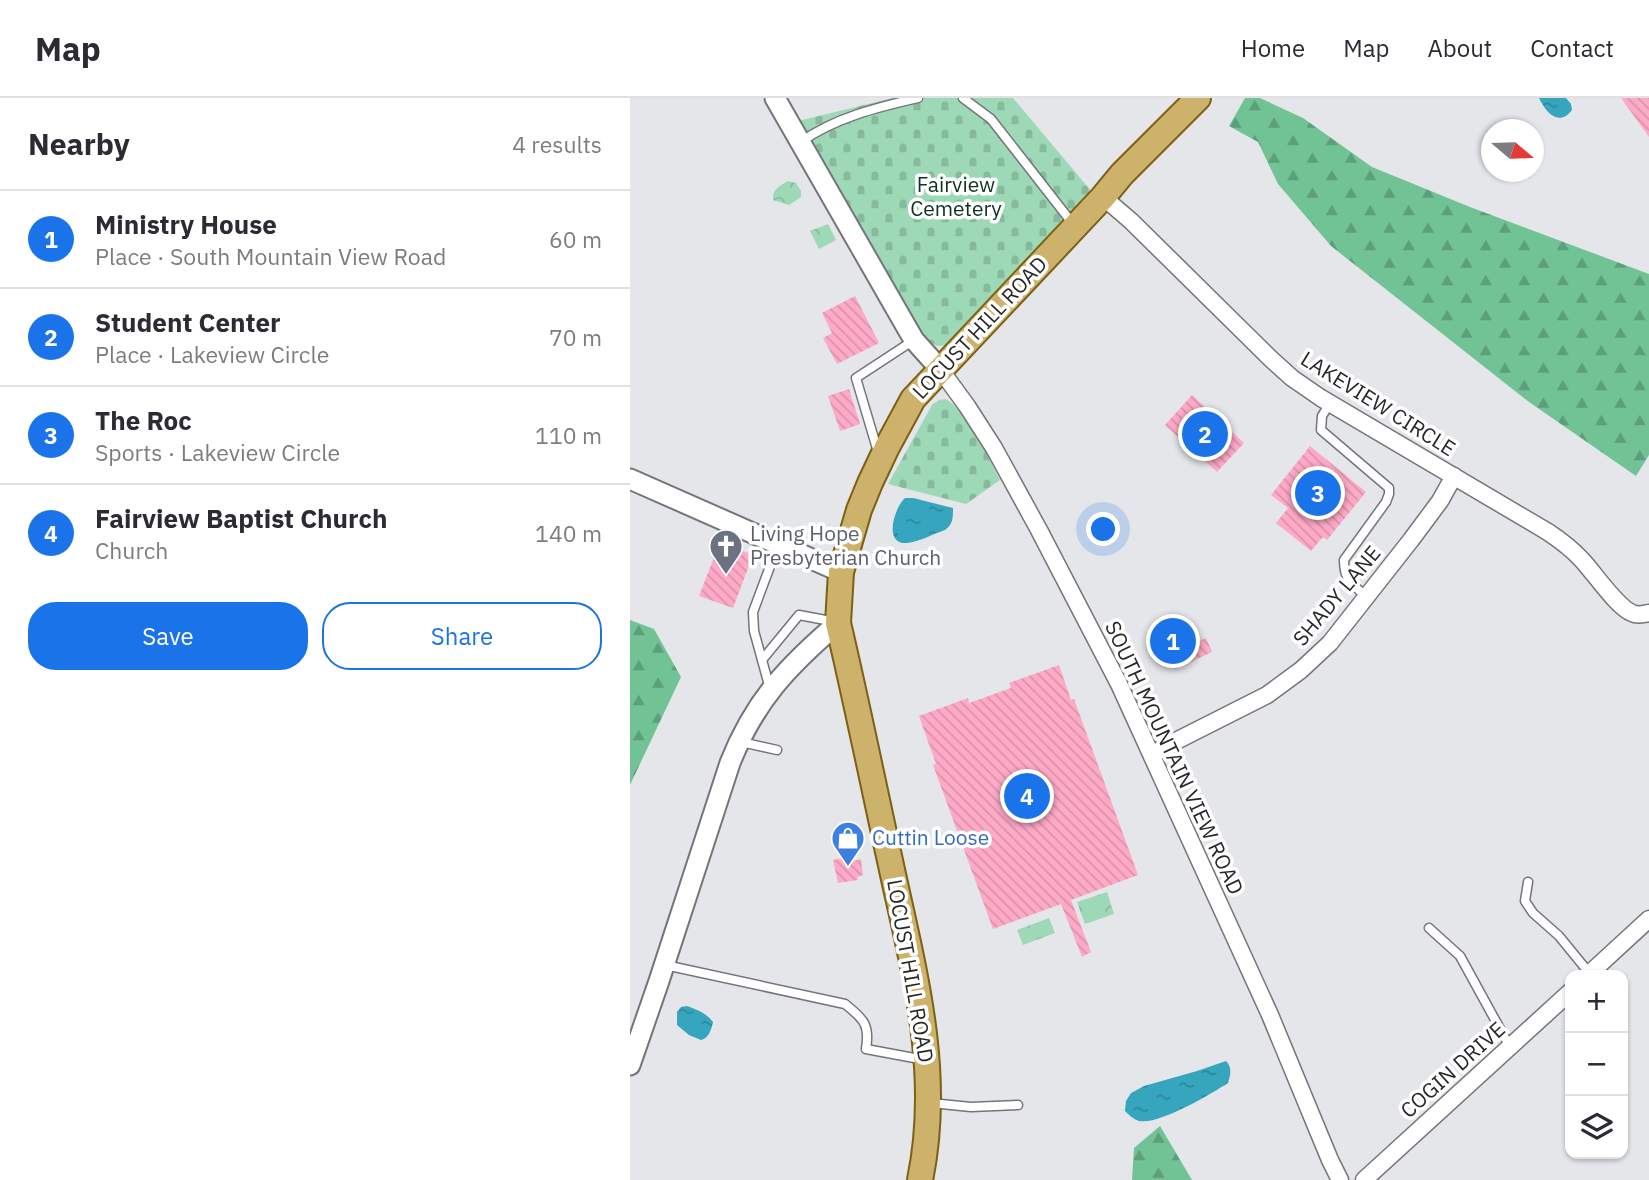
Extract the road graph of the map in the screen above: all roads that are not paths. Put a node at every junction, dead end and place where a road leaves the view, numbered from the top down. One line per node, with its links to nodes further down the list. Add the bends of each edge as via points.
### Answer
1 (775, 98): 5 (street)
2 (918, 98): 5 (lane, via 838,122)
3 (963, 98): 7 (lane, via 991,119)
4 (1198, 98): 6 (main road, LOCUST HILL ROAD)
5 (801, 142): 8 (street)
6 (1103, 197): 7 (main road, LOCUST HILL ROAD); 10 (street, LAKEVIEW CIRCLE, via 1271,359)
7 (1074, 226): 9 (main road, LOCUST HILL ROAD)
8 (914, 340): 9 (street); 11 (lane, via 856,378)
9 (940, 369): 11 (main road, LOCUST HILL ROAD, via 913,399); 23 (street, SOUTH MOUNTAIN VIEW ROAD, via 994,448)
10 (1330, 402): 12 (street, LAKEVIEW CIRCLE); 16 (lane, via 1321,430 1389,488 1386,502 1344,561 1348,581)
11 (881, 460): 15 (main road, LOCUST HILL ROAD, via 859,510)
12 (1454, 476): 16 (street, SHADY LANE); 17 (street, LAKEVIEW CIRCLE, via 1563,542 1621,606 1637,615)
13 (630, 479): 14 (street)
14 (778, 545): 15 (street); 19 (lane, via 752,612)
15 (841, 572): 18 (main road, LOCUST HILL ROAD)
16 (1366, 596): 23 (street, SHADY LANE, via 1329,643 1284,684)
17 (1649, 613)
18 (838, 623): 19 (lane, via 799,615); 20 (street); 33 (main road, LOCUST HILL ROAD, via 913,969)
19 (762, 660): 20 (lane)
20 (770, 690): 21 (street)
21 (738, 741): 22 (lane); 27 (street)
22 (777, 750)
23 (1152, 755): 38 (street, SOUTH MOUNTAIN VIEW ROAD)
24 (1528, 882): 28 (lane, via 1525,901)
25 (1649, 919): 29 (street)
26 (1429, 928): 32 (lane, via 1460,956)
27 (664, 965): 31 (street); 33 (lane, via 845,1004 869,1032 866,1049)
28 (1586, 970)
29 (1593, 970)
30 (1565, 997): 32 (street, COGIN DRIVE)
31 (635, 1037): 34 (street)
32 (1510, 1047): 39 (street, COGIN DRIVE)
33 (928, 1060): 35 (main road, LOCUST HILL ROAD)
34 (630, 1065)
35 (928, 1102): 36 (lane, via 971,1107); 37 (main road, LOCUST HILL ROAD)
36 (1018, 1105)
37 (920, 1180)
38 (1340, 1180)
39 (1364, 1180)

